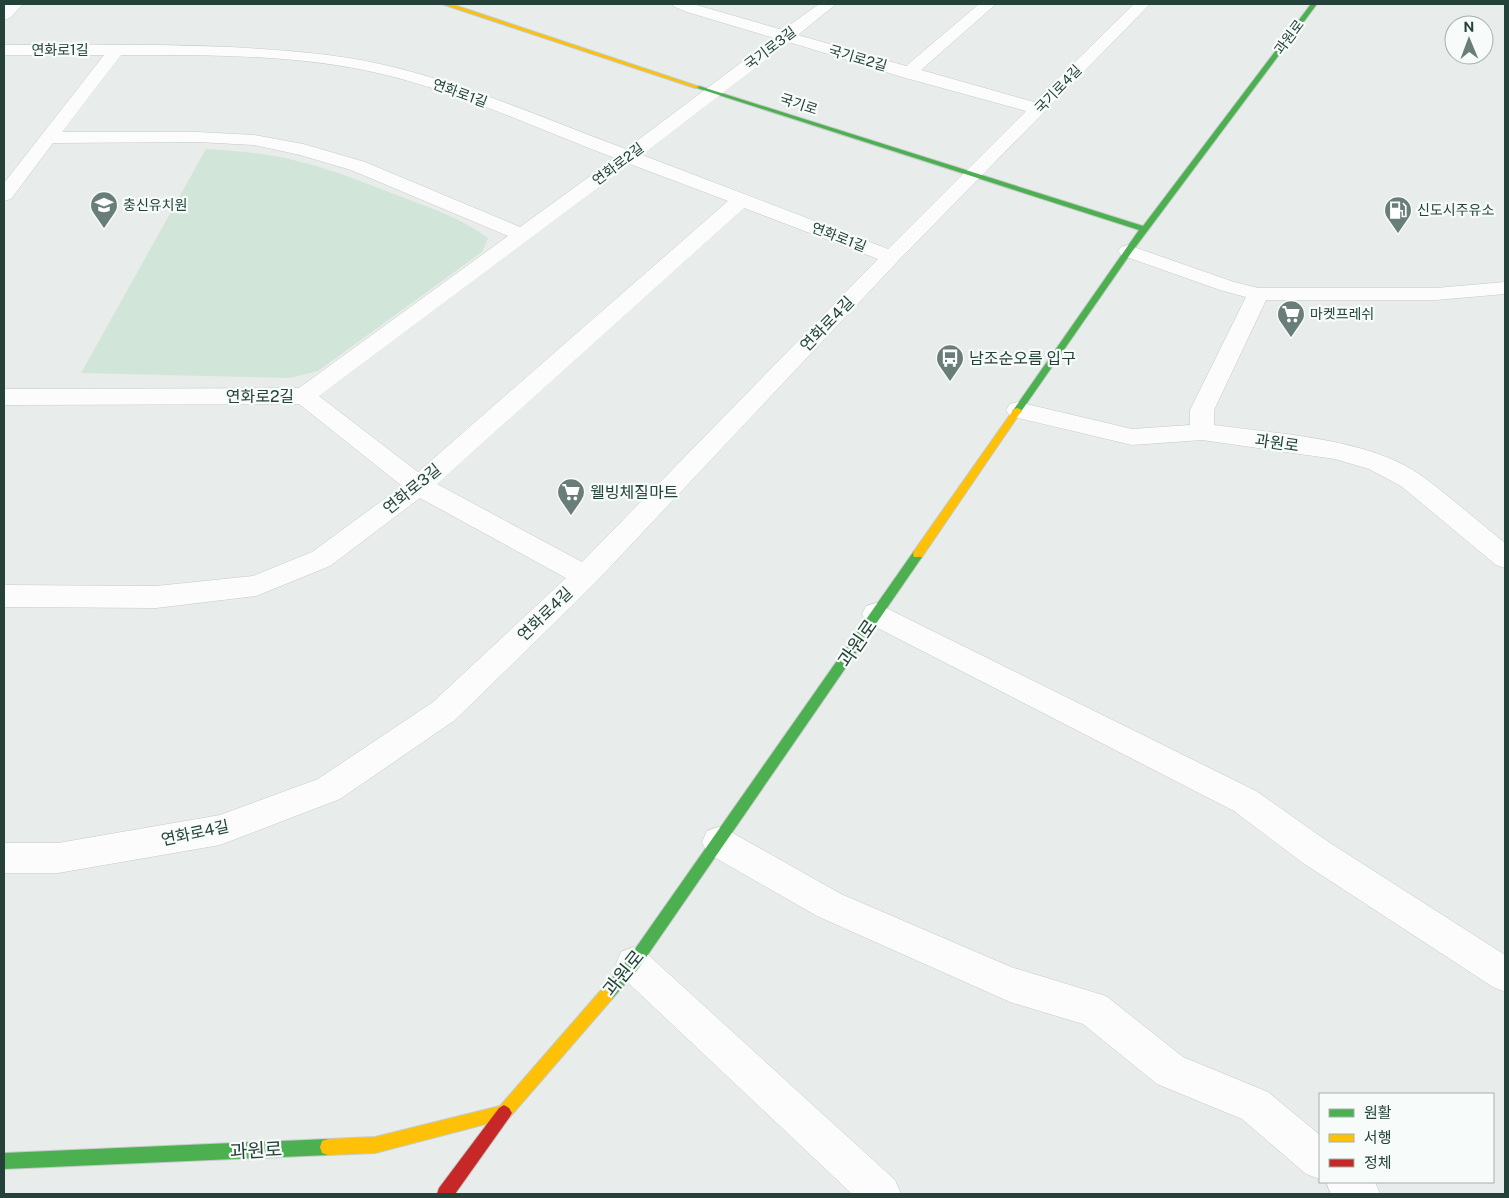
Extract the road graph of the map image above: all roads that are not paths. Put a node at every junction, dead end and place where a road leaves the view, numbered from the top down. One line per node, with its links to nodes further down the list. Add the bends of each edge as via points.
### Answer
1 (15, 4): 8 (street)
2 (445, 4): 13 (main road, 국기로)
3 (680, 4): 9 (street, 국기로2길)
4 (828, 4): 9 (street, 국기로3길)
5 (988, 4): 12 (street)
6 (1142, 4): 14 (street, 국기로4길)
7 (1314, 4): 20 (main road, 과원로)
8 (4, 16)
9 (785, 36): 12 (street, 국기로2길); 13 (street, 국기로3길)
10 (4, 50): 11 (street, 연화로1길)
11 (116, 50): 15 (street); 16 (street, 연화로1길, via 249,53 338,61 400,73 451,88)
12 (908, 73): 14 (street, 국기로2길)
13 (712, 92): 16 (street, 연화로2길); 17 (main road, 국기로)
14 (1038, 109): 17 (street, 국기로4길)
15 (48, 138): 18 (street); 21 (street, via 198,137 254,140 303,150 358,166)
16 (628, 157): 19 (street, 연화로1길); 21 (street, 연화로2길)
17 (974, 175): 20 (main road, 국기로); 23 (street, 연화로4길)
18 (4, 195)
19 (741, 200): 23 (street, 연화로1길); 30 (street, 연화로3길)
20 (1144, 229): 22 (main road, 과원로)
21 (523, 235): 26 (street, 연화로2길)
22 (1128, 251): 25 (street); 28 (main road, 과원로)
23 (891, 257): 32 (street, 연화로4길)
24 (1505, 288): 25 (street, via 1436,294)
25 (1258, 294): 29 (street, via 1202,410)
26 (304, 396): 27 (street, 연화로2길); 30 (street)
27 (4, 397)
28 (1018, 410): 29 (street, 과원로, via 1132,437); 34 (main road, 과원로)
29 (1202, 432): 31 (street, 과원로, via 1335,451 1378,463 1410,480)
30 (419, 486): 32 (street); 33 (street, 연화로3길, via 321,560 256,586 156,597)
31 (1505, 558)
32 (585, 576): 36 (street, 연화로4길, via 444,711 329,788 220,830 58,858)
33 (4, 596)
34 (876, 614): 35 (main road, 과원로); 38 (street, via 1246,802 1315,852)
35 (718, 842): 37 (main road, 과원로); 40 (street, via 829,905 1010,984 1093,1009 1170,1070 1255,1105)
36 (4, 858)
37 (633, 964): 39 (main road, 과원로); 44 (street)
38 (1505, 974)
39 (504, 1113): 41 (main road, 과원로, via 375,1145); 43 (main road)
40 (1319, 1159)
41 (4, 1161)
42 (1347, 1183): 45 (street)
43 (445, 1194)
44 (881, 1194)
45 (1360, 1194)

